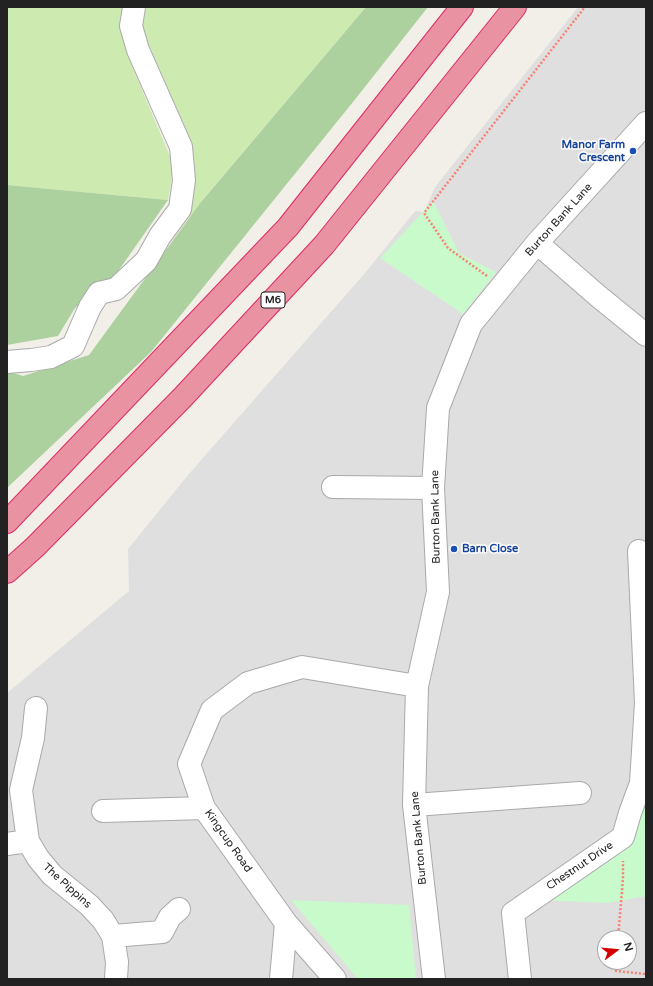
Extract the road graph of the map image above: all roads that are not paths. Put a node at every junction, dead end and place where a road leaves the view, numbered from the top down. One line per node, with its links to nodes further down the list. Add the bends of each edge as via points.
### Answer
1 (134, 7): 7 (street, via 131,26 138,50 181,147 184,180 180,209 146,261 116,289 100,293 90,307 72,346 51,357)
2 (462, 7): 10 (highway, via 288,227)
3 (515, 7): 12 (highway, M6, via 324,245 183,397 35,547)
4 (646, 123): 5 (street, Burton Bank Lane)
5 (538, 243): 6 (street); 9 (street, Burton Bank Lane, via 471,324 438,408)
6 (646, 335)
7 (7, 362)
8 (333, 487): 9 (street)
9 (433, 488): 13 (street, Burton Bank Lane, via 438,592)
10 (7, 522)
11 (639, 551): 28 (street, Chestnut Drive, via 646,703 641,783 623,837 513,913)
12 (7, 572)
13 (417, 686): 16 (street, Burton Bank Lane); 17 (street, Kingcup Road, via 302,667 248,683 212,710 189,764)
14 (36, 708): 19 (street, The Pippins, via 33,738 21,790)
15 (580, 793): 16 (street)
16 (414, 805): 27 (street, Burton Bank Lane)
17 (204, 808): 18 (street); 22 (street, Kingcup Road)
18 (103, 811)
19 (28, 841): 20 (street); 23 (street, The Pippins, via 47,869 89,905)
20 (7, 844)
21 (179, 909): 23 (street, via 170,917 162,932)
22 (286, 923): 25 (street); 26 (street, Kingcup Road)
23 (112, 936): 24 (street, The Pippins, via 117,962)
24 (116, 979)
25 (281, 979)
26 (335, 979)
27 (434, 979)
28 (520, 979)

